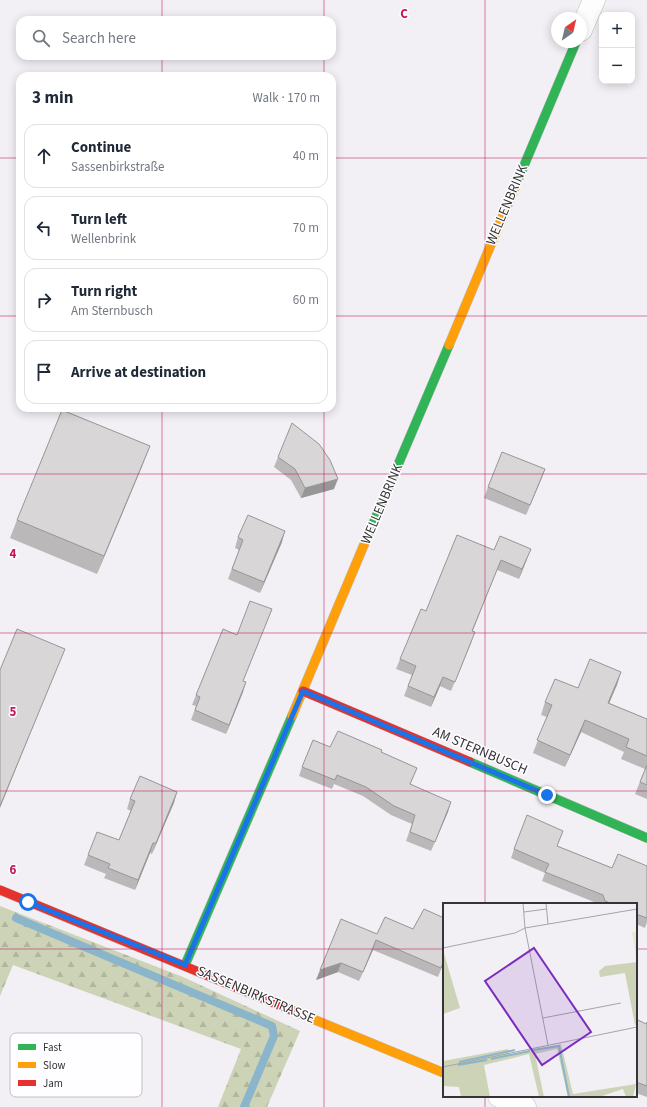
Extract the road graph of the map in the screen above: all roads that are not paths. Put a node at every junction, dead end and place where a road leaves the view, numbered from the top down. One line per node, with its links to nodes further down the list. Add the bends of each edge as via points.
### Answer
1 (594, 0): 2 (street)
2 (587, 16)
3 (573, 48): 4 (street, WELLENBRINK)
4 (303, 691): 5 (street, AM STERNBUSCH); 7 (street, WELLENBRINK)
5 (647, 838)
6 (0, 890): 7 (street, SASSENBIRKSTRASSE)
7 (185, 965): 8 (street, SASSENBIRKSTRASSE)
8 (443, 1073)
9 (501, 1097): 10 (street)
10 (525, 1107)

